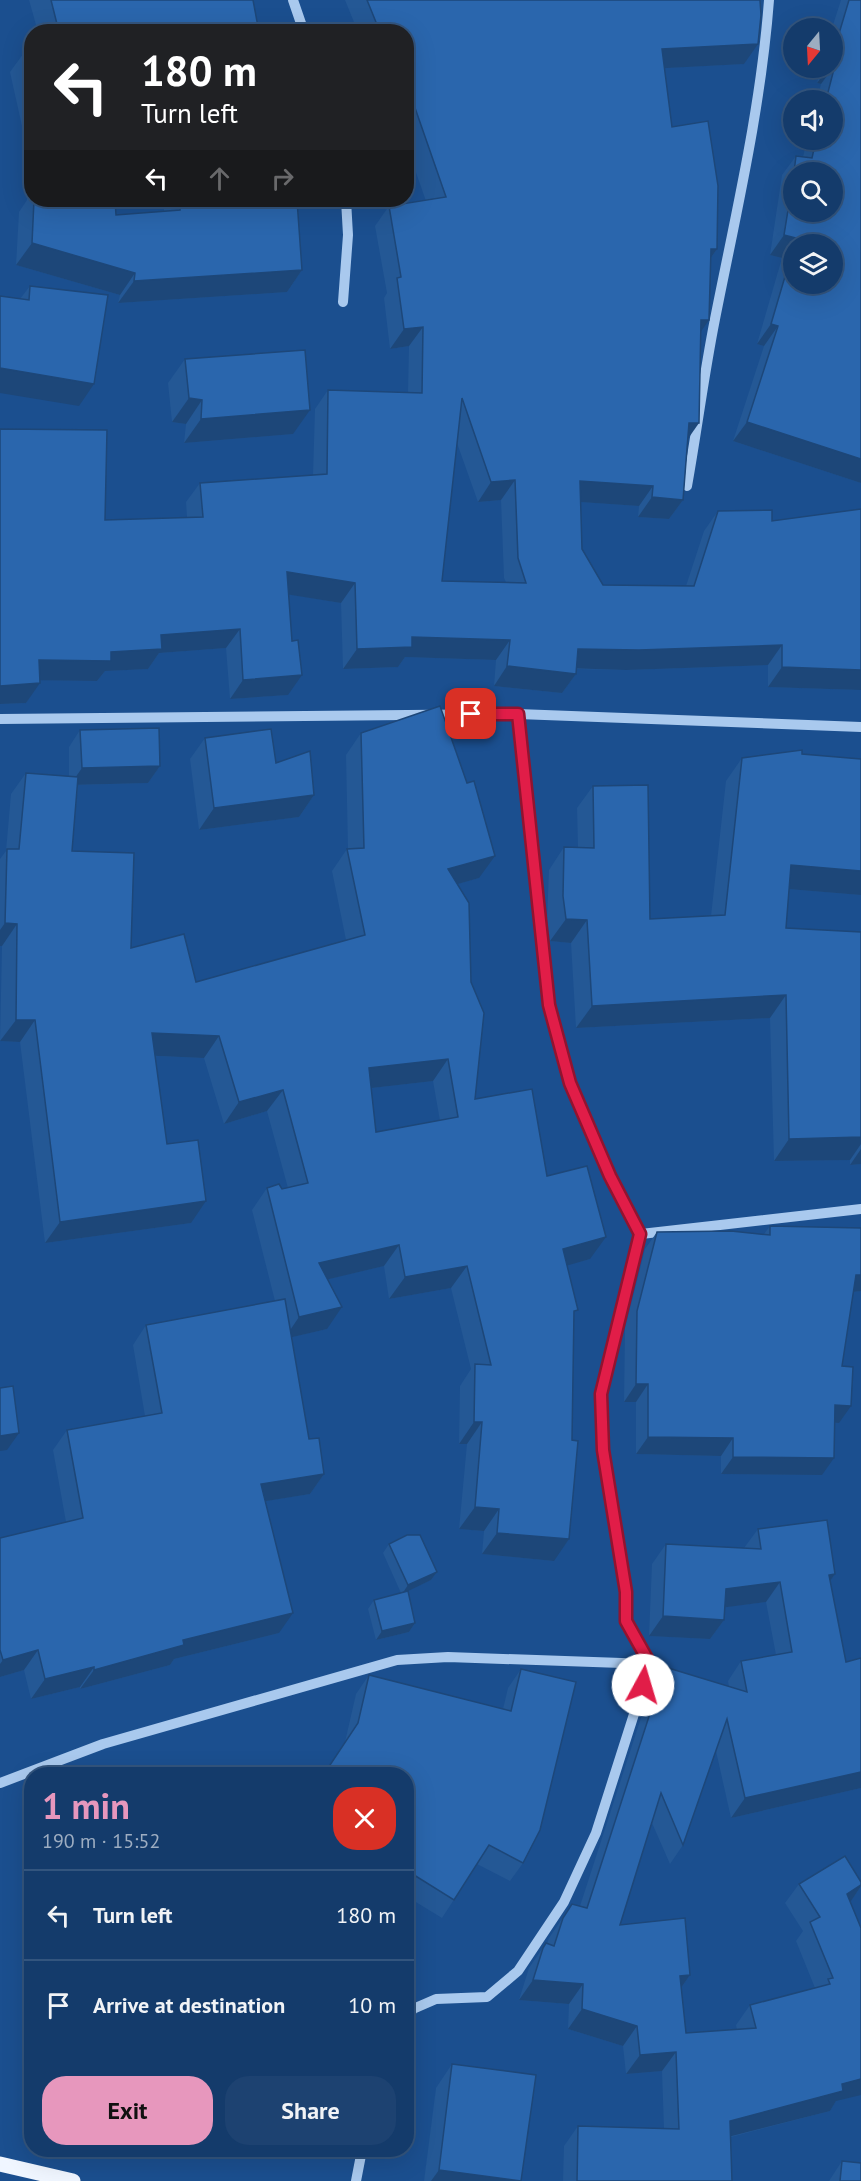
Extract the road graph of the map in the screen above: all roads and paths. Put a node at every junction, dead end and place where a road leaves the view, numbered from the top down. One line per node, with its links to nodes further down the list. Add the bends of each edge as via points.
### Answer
1 (293, 0): 3 (street)
2 (769, 0): 6 (street, via 765,60 749,158 715,321)
3 (301, 24)
4 (346, 207): 5 (street)
5 (343, 303)
6 (687, 486)
7 (518, 714): 8 (street); 9 (street); 11 (street, via 549,1005 570,1083)
8 (0, 718)
9 (861, 727)
10 (861, 1209): 11 (street)
11 (640, 1234): 12 (street, via 601,1394 603,1450 626,1592 626,1621)
12 (650, 1664): 13 (street, via 448,1657 397,1660 103,1744); 16 (street, via 596,1833 564,1902 518,1971 487,1996 435,1999)
13 (42, 1767)
14 (24, 1774): 15 (street)
15 (0, 1783)
16 (414, 2009)
17 (361, 2157): 20 (street)
18 (0, 2163): 19 (main road)
19 (73, 2181)
20 (356, 2181)

